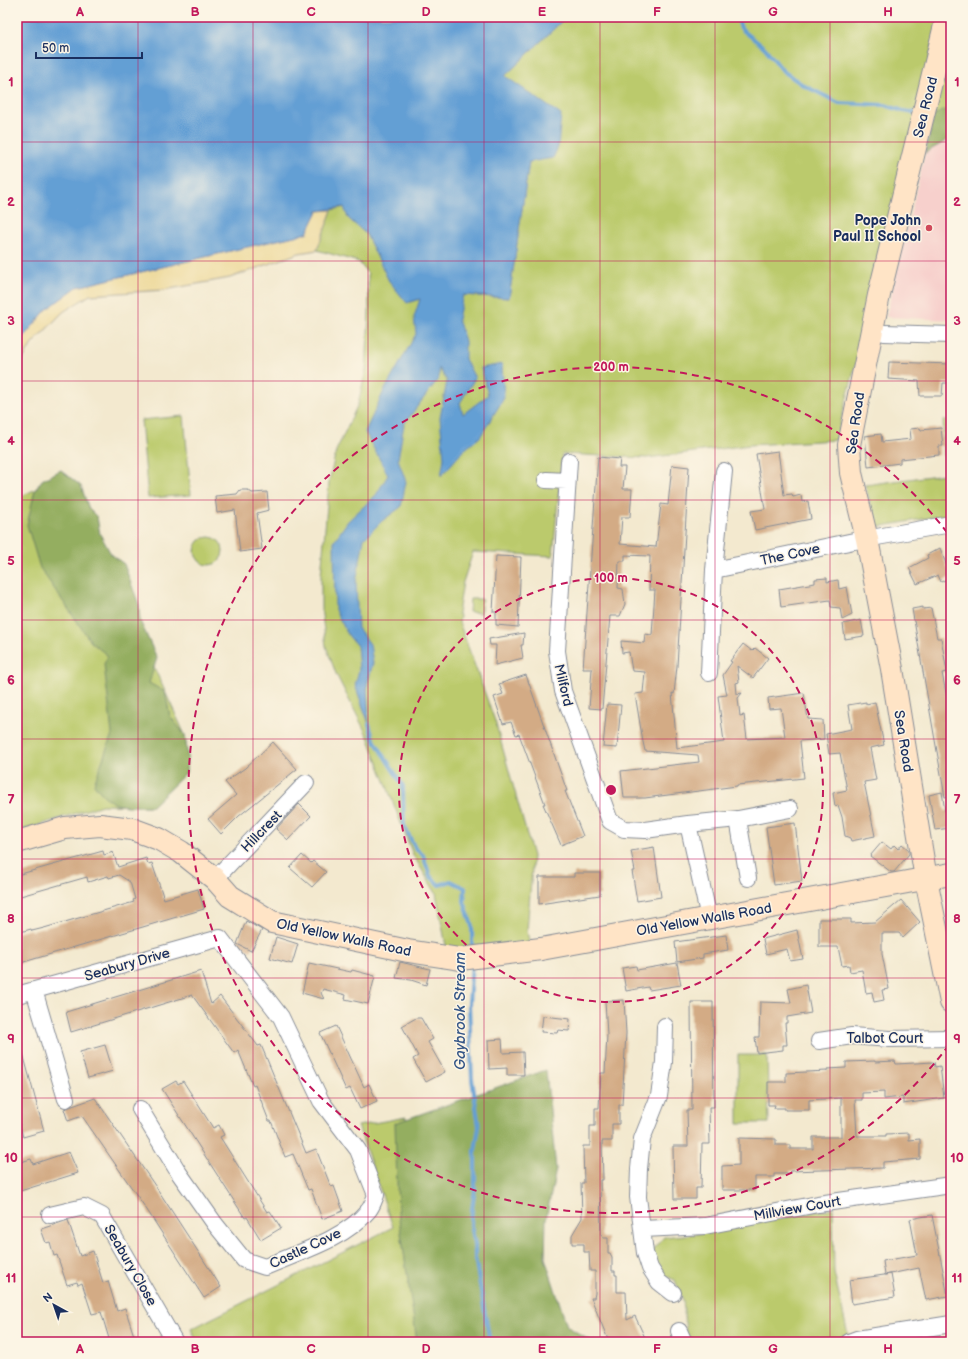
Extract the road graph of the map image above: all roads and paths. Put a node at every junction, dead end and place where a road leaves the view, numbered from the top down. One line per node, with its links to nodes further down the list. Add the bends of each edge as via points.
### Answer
1 (947, 17): 9 (street, Sea Road, via 879,295 850,439 851,473)
2 (884, 333): 3 (street)
3 (951, 335)
4 (569, 461): 7 (street, Milford)
5 (724, 470): 10 (street)
6 (546, 480): 7 (street)
7 (568, 481): 15 (street, Milford, via 557,651 563,691 610,822 624,829 645,830)
8 (951, 524): 9 (street, The Cove)
9 (866, 539): 10 (street, The Cove); 20 (street, Sea Road, via 892,669)
10 (714, 570): 11 (street)
11 (708, 673)
12 (306, 783): 19 (street, Hillcrest)
13 (790, 809): 14 (street, Milford)
14 (738, 819): 15 (street, Milford); 18 (street)
15 (688, 824): 21 (street)
16 (17, 842): 19 (street, Old Yellow Walls Road, via 65,828 100,825 132,829 159,839 181,852)
17 (951, 874): 20 (street, Old Yellow Walls Road)
18 (748, 878)
19 (215, 879): 21 (street, Old Yellow Walls Road, via 230,896 272,922 408,951 472,958 541,949)
20 (926, 879): 21 (street, Old Yellow Walls Road); 25 (street, Sea Road)
21 (708, 918)
22 (220, 938): 23 (street, Seabury Drive); 30 (street, Castle Cove, via 281,1017 321,1101 358,1150 376,1195 369,1210 359,1221 326,1242 265,1267 244,1260 179,1173)
23 (34, 990): 24 (street, Seabury Drive); 29 (street)
24 (17, 995)
25 (951, 1002)
26 (665, 1026): 33 (street, via 664,1062 659,1096 642,1139 638,1197)
27 (951, 1038): 28 (street, Talbot Court, via 889,1039 852,1036)
28 (819, 1042)
29 (66, 1099)
30 (140, 1109)
31 (951, 1185): 33 (street, Millview Court, via 818,1204 705,1226)
32 (50, 1215): 36 (street, Seabury Close, via 84,1207 102,1216)
33 (643, 1229): 34 (street, via 645,1253 650,1268 659,1282)
34 (673, 1293)
35 (951, 1324): 37 (street)
36 (175, 1342)
37 (849, 1342)

